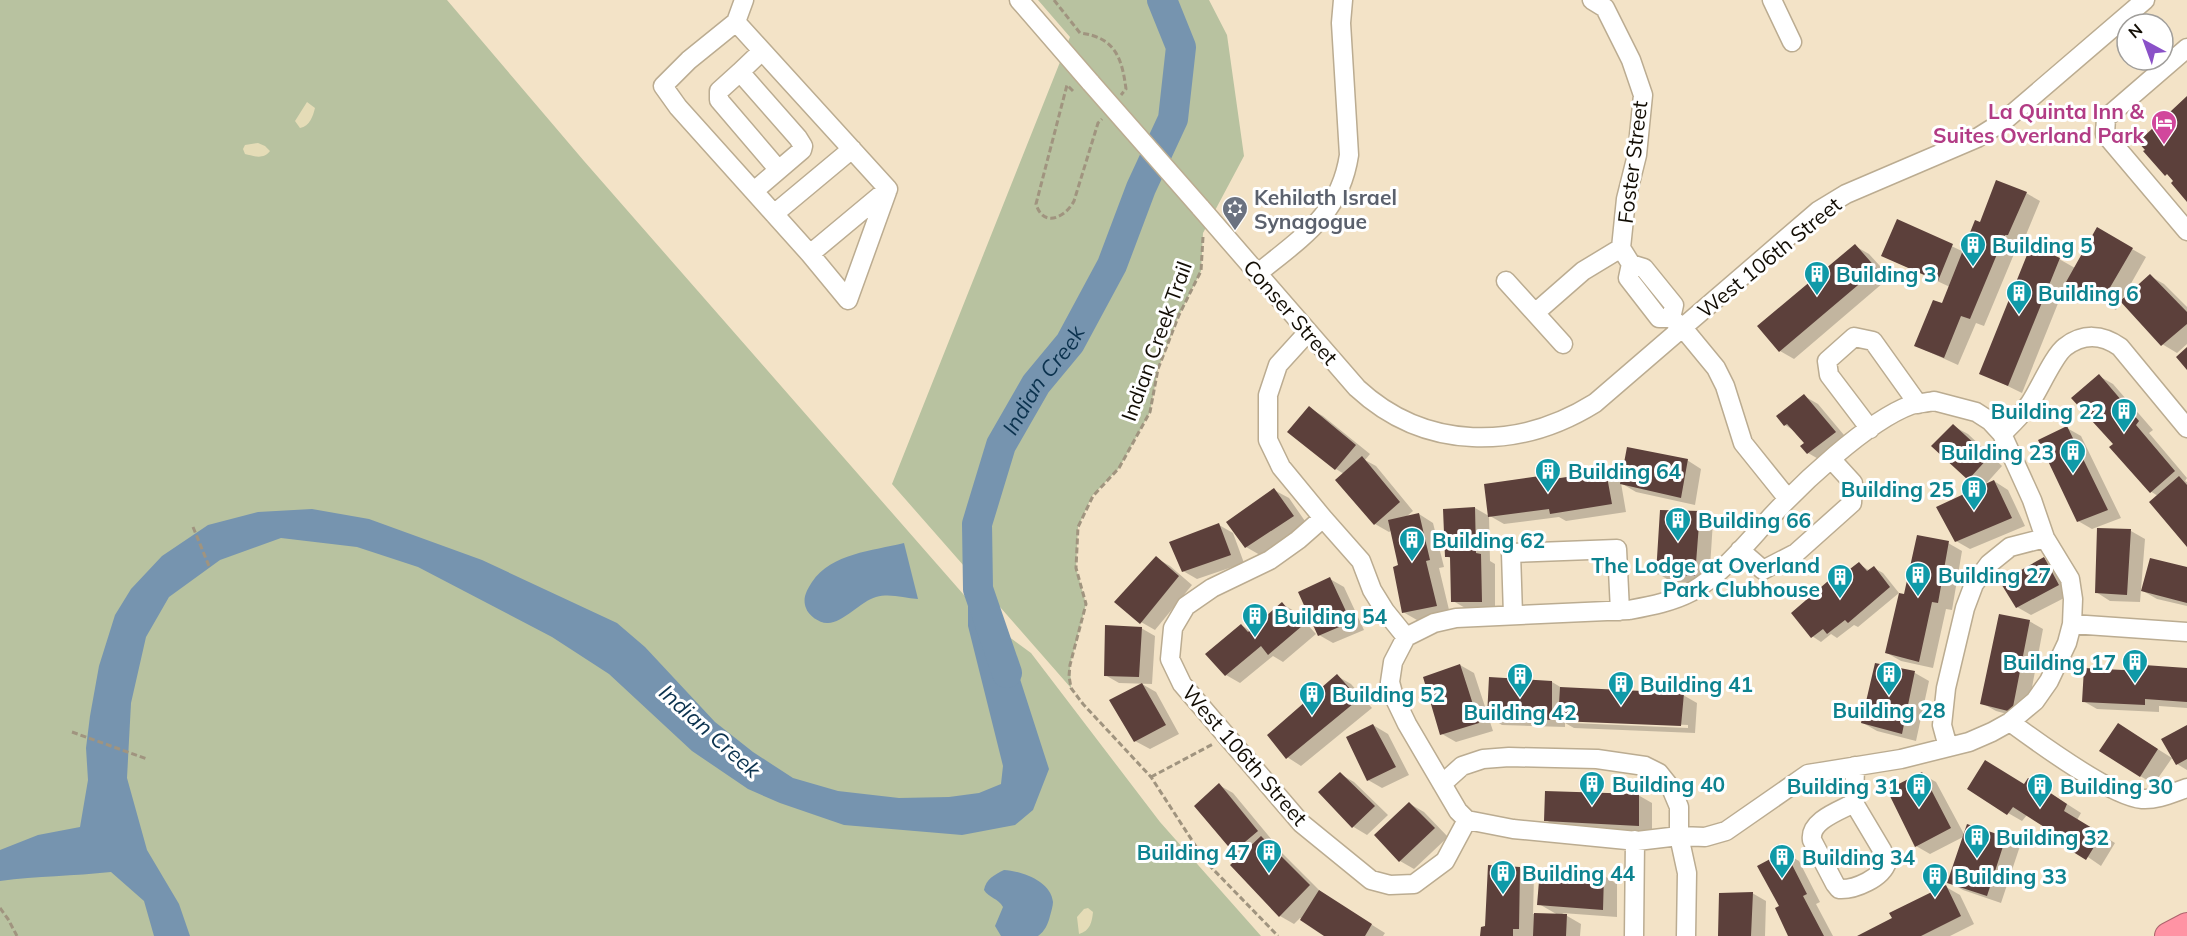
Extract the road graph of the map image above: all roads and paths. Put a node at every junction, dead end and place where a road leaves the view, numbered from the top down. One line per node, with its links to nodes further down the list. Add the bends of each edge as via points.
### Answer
1 (744, 0): 8 (street)
2 (1019, 0): 25 (street, Conser Street, bridge)
3 (1054, 0): 14 (path, via 1080,33 1094,34 1119,55 1126,89)
4 (1772, 0): 9 (street)
5 (2145, 0): 28 (street, West 106th Street, via 2004,121 1977,138 1846,194 1818,211)
6 (1342, 1): 25 (street, via 1349,155 1346,174 1319,222)
7 (1604, 3): 24 (street, Foster Street, via 1643,95 1626,199)
8 (736, 22): 11 (street); 19 (street, via 663,86)
9 (1792, 42)
10 (2187, 48): 21 (street, via 2106,118 2105,134)
11 (762, 51): 12 (street); 16 (street)
12 (740, 72): 17 (street, via 719,91 719,100); 17 (street, via 803,146)
13 (1067, 85): 15 (path, via 1036,204 1045,217 1057,218 1067,213 1098,123)
14 (1119, 98)
15 (1105, 115)
16 (852, 148): 18 (street); 20 (street)
17 (778, 169): 19 (street)
18 (888, 189): 23 (street); 23 (street, via 848,300)
19 (754, 191): 20 (street)
20 (774, 214): 23 (street)
21 (2187, 231)
22 (1203, 233): 54 (path, Indian Creek Trail, via 1202,270 1158,369 1150,412 1119,468 1092,496 1078,527 1076,568 1086,604 1070,665 1071,688)
23 (810, 255)
24 (1626, 256): 27 (street, via 1583,271); 28 (street, via 1644,268 1674,305)
25 (1257, 274): 29 (street, Conser Street)
26 (1506, 281): 27 (street)
27 (1535, 313): 30 (street)
28 (1677, 323): 35 (street, West 106th Street, via 1609,392 1574,416 1520,435); 37 (street, via 1716,368 1743,443)
29 (1308, 332): 35 (street, Conser Street, via 1375,404 1416,425); 38 (street, via 1278,365 1268,395 1268,440 1281,467)
30 (1563, 344)
31 (1918, 404): 33 (street); 33 (street, via 1874,341 1854,337 1827,361 1829,375); 34 (street, via 1934,401 1976,412)
32 (2187, 428): 34 (street, via 2120,347 2108,339 2093,337 2063,348 2029,405)
33 (1870, 429): 36 (street)
34 (2002, 434): 40 (street)
35 (1478, 438)
36 (1832, 460): 37 (street); 41 (street, via 1853,483 1852,503 1796,553 1763,570)
37 (1788, 499): 41 (street)
38 (1323, 518): 47 (street, via 1361,561 1372,590); 50 (street, West 106th Street, via 1270,560 1212,588 1186,606 1173,628 1170,659 1182,684)
39 (193, 527): 42 (path)
40 (2045, 538): 45 (street, via 2070,579); 51 (street, via 2010,548 1989,564 1974,584 1945,698 1942,725)
41 (1740, 550): 43 (street, via 1714,576 1690,592 1655,605)
42 (209, 566)
43 (1620, 611): 44 (street); 44 (street, via 1617,549 1511,553)
44 (1513, 615): 47 (street, via 1456,618 1434,623)
45 (2072, 624): 46 (street); 48 (street, via 2049,681 2035,701)
46 (2187, 632)
47 (1406, 637): 55 (street, via 1393,662 1390,682 1407,724)
48 (2010, 722): 51 (street, via 1969,742); 56 (street, via 2121,793 2140,799 2160,798)
49 (72, 732): 52 (path)
50 (1226, 737): 54 (path); 58 (street, West 106th Street, via 1301,823 1371,880 1390,885 1414,884 1444,861)
51 (1947, 747): 53 (street)
52 (147, 759)
53 (1855, 766): 57 (street); 59 (street, via 1808,774 1726,831 1705,837)
54 (1151, 777): 64 (path, Indian Creek Trail, via 1206,862)
55 (1442, 784): 58 (street); 59 (street, via 1462,766 1483,759 1586,759 1646,766 1659,773 1671,788 1678,807)
56 (2187, 788)
57 (1854, 803): 57 (street, via 1887,862 1880,873 1854,888 1839,889 1811,833 1816,825)
58 (1467, 820): 60 (street, via 1513,830)
59 (1678, 836): 60 (street); 66 (street, via 1687,873)
60 (1635, 840): 65 (street)
61 (0, 909): 63 (path)
62 (2187, 926): 67 (highway)
63 (17, 936)
64 (1278, 936)
65 (1634, 936)
66 (1686, 936)
67 (2168, 936)

